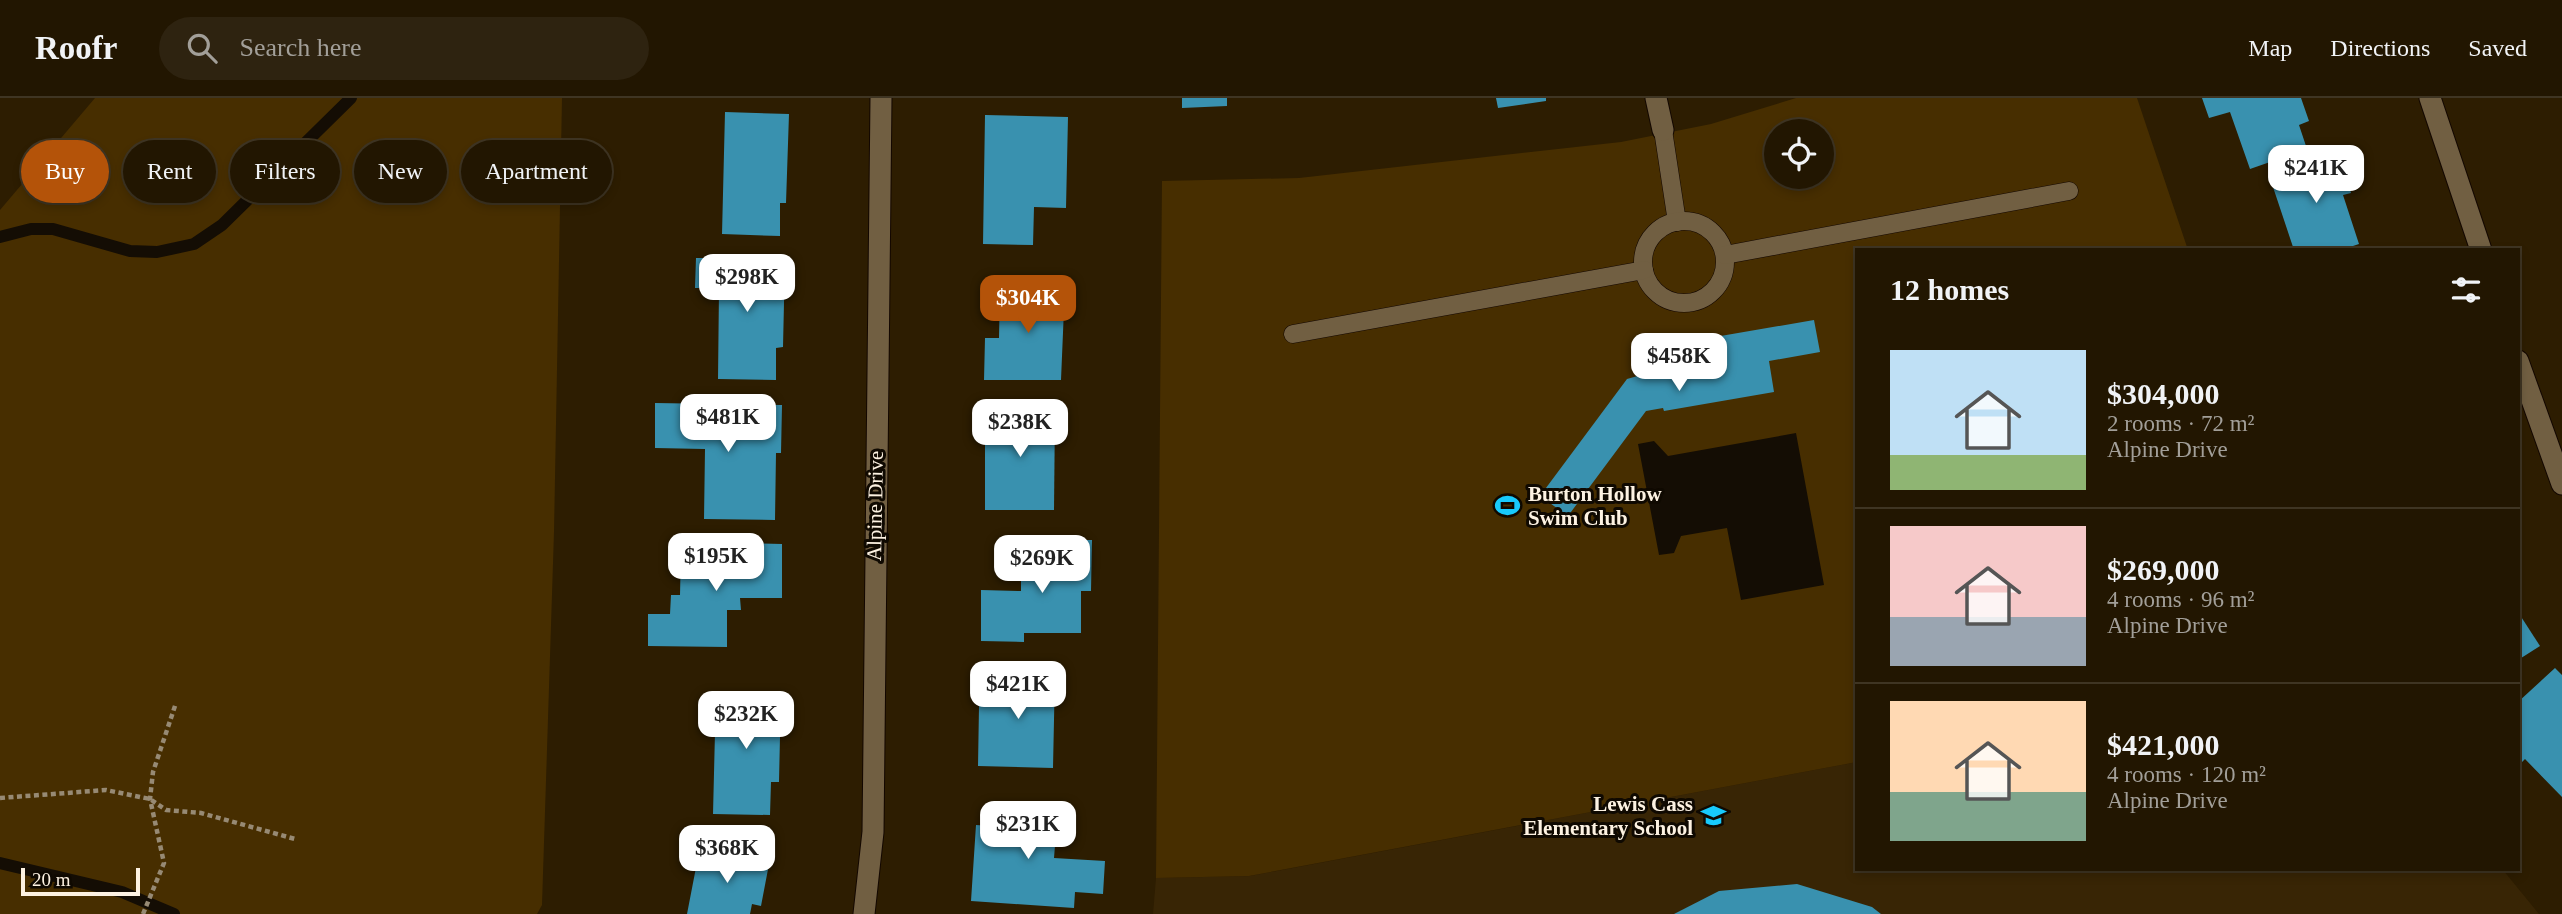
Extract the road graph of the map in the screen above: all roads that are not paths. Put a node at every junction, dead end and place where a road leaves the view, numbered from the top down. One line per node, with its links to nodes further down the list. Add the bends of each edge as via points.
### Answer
1 (881, 98): 13 (street, Alpine Drive, via 873,832)
2 (1656, 98): 4 (street)
3 (2430, 98): 7 (street)
4 (1663, 130): 6 (lane)
5 (2069, 191): 8 (lane)
6 (1677, 222): 8 (lane, via 1707,228); 9 (lane, via 1650,240)
7 (2480, 248)
8 (1725, 255): 9 (lane, via 1718,286 1692,303 1661,296)
9 (1644, 270): 10 (lane)
10 (1293, 334)
11 (2520, 367): 12 (street)
12 (2562, 484)
13 (864, 914)

